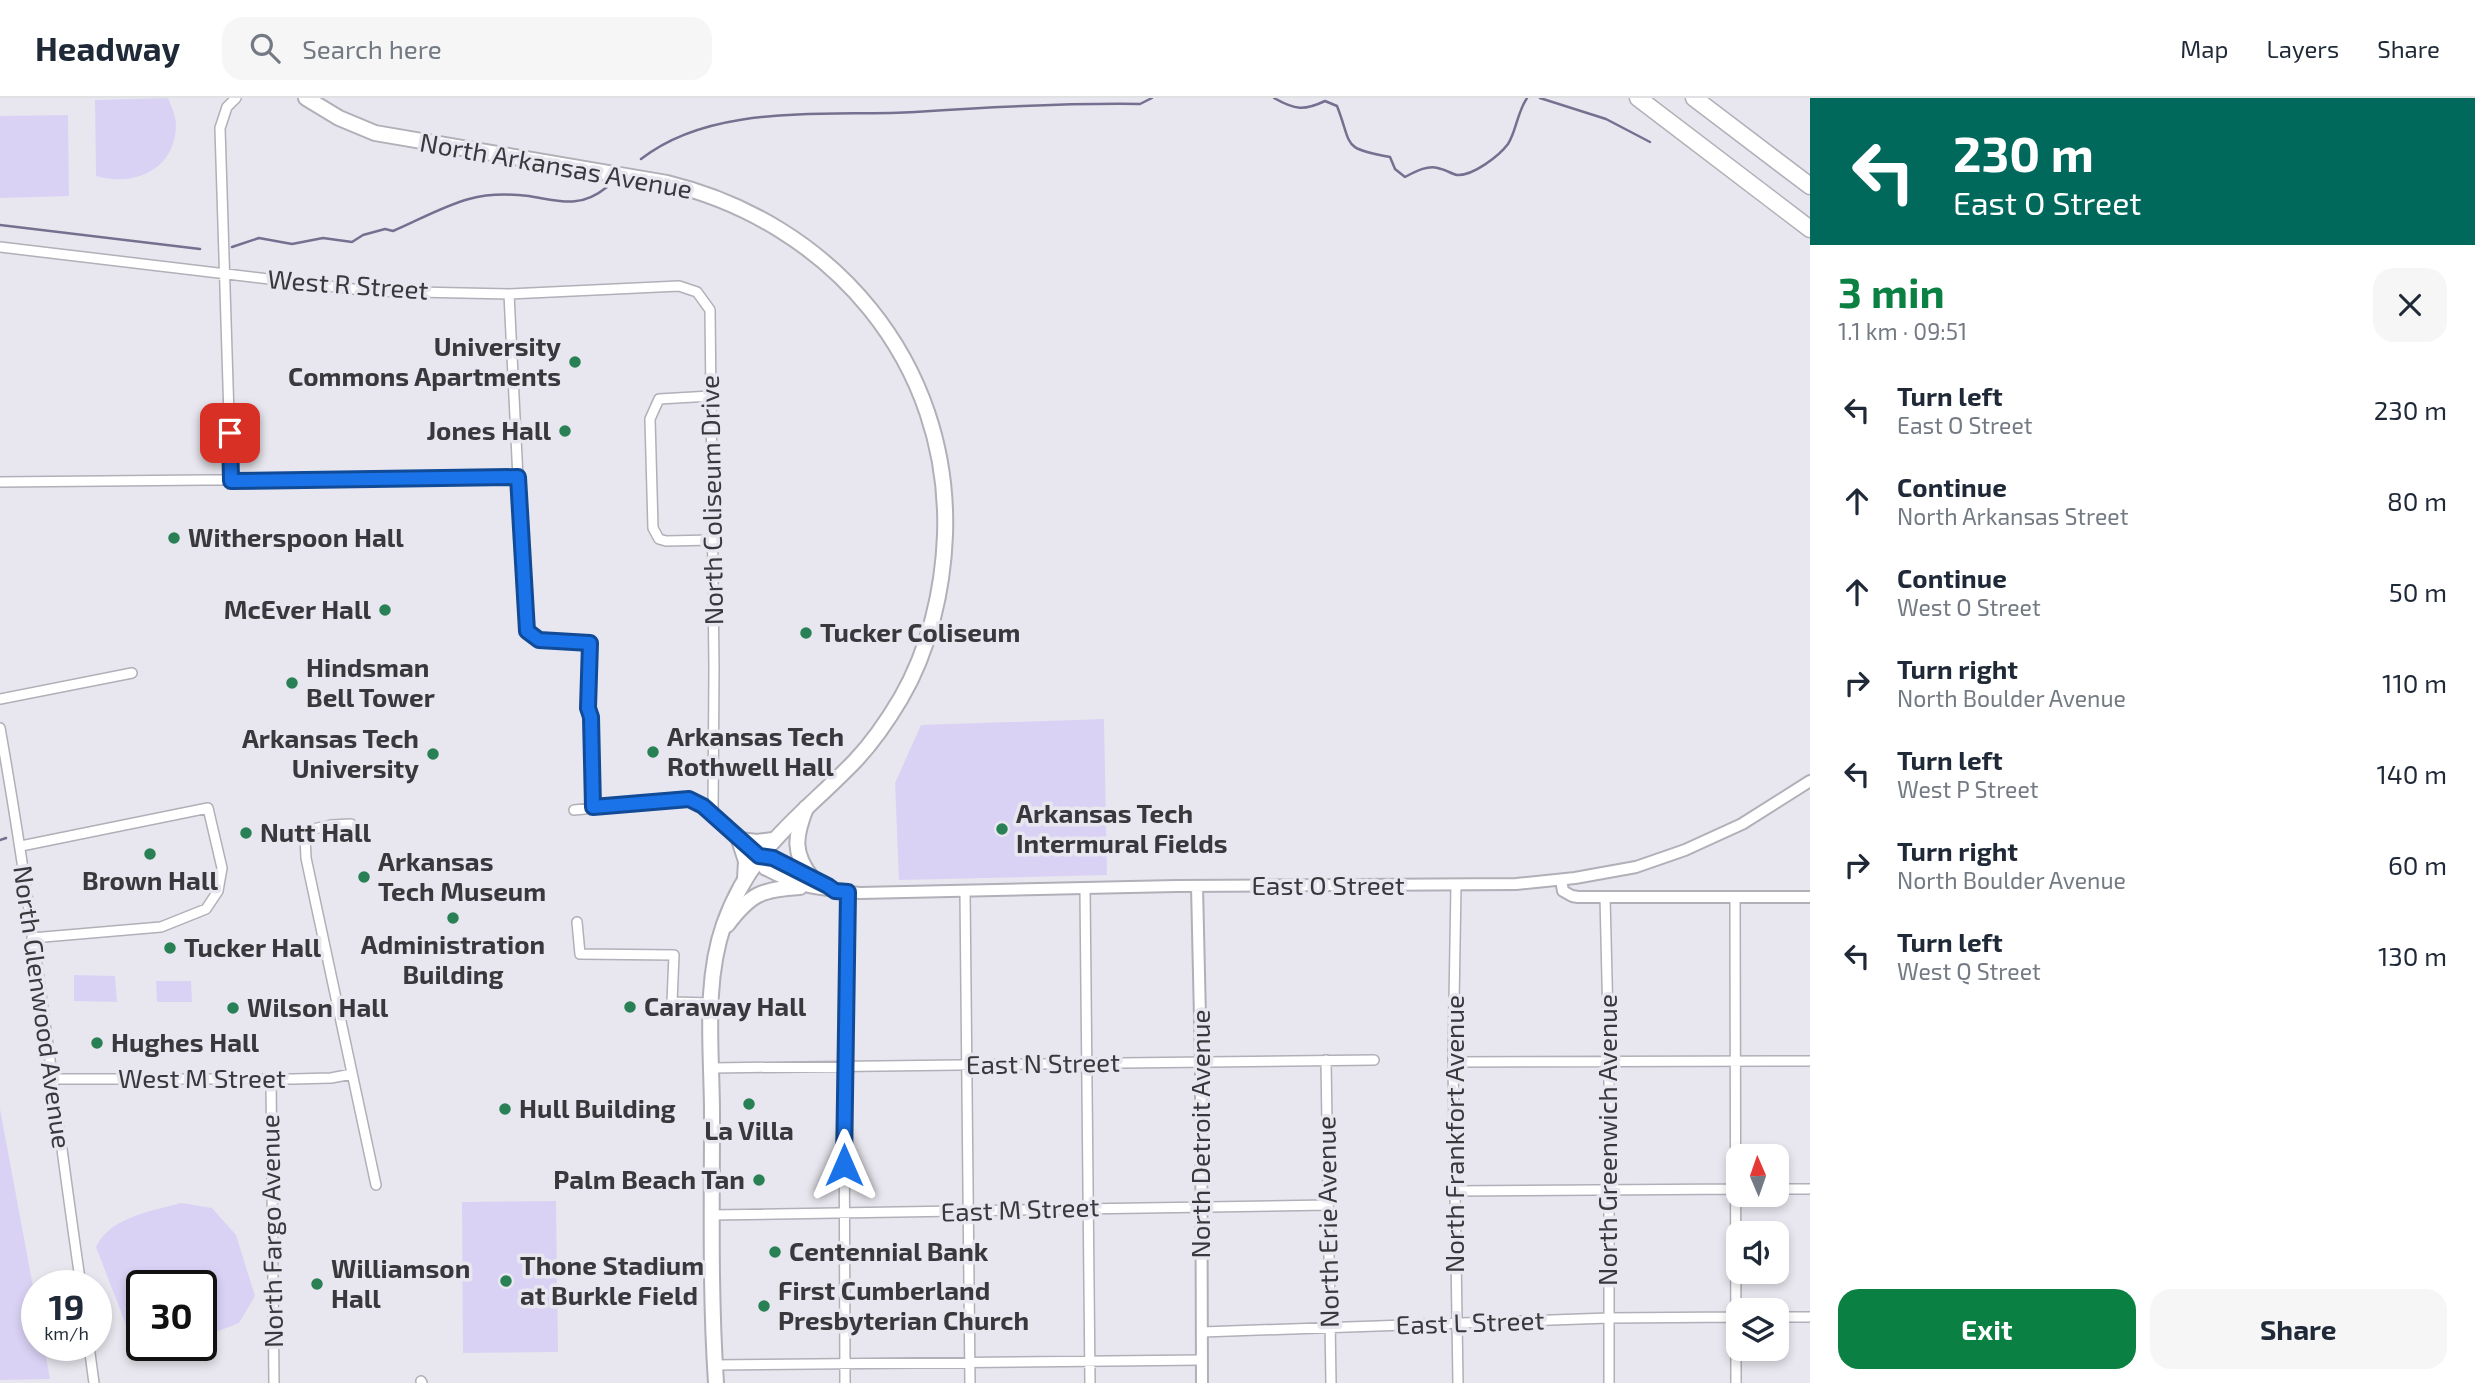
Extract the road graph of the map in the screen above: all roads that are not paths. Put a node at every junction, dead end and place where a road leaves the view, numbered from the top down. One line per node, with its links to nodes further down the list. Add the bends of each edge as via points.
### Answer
1 (236, 98): 8 (street, via 227,107 220,128)
2 (306, 98): 20 (main road, North Arkansas Avenue, via 339,118 386,136 709,194 765,219 822,258 886,327 930,417 946,514 944,564 936,609 902,696 855,761)
3 (1637, 98): 6 (highway)
4 (1694, 98): 5 (highway)
5 (1810, 186)
6 (1810, 229)
7 (0, 247): 8 (street, West R Street)
8 (226, 274): 10 (street, West R Street, via 370,291); 13 (street)
9 (697, 292): 10 (street, West R Street, via 679,286); 11 (street, North Coliseum Drive, via 710,310)
10 (509, 294): 12 (street)
11 (711, 396): 15 (street, North Coliseum Drive); 15 (street, via 659,399 650,419 653,528 659,539 666,541)
12 (518, 477): 13 (street); 21 (street, via 527,631 539,640 590,643)
13 (231, 481): 14 (street)
14 (0, 482)
15 (713, 540): 23 (street, North Coliseum Drive)
16 (132, 673): 17 (street)
17 (0, 699)
18 (0, 728): 27 (street, North Glenwood Avenue)
19 (1810, 781): 30 (street, East O Street, via 1742,824 1670,857)
20 (807, 805): 26 (main road, North Arkansas Avenue); 31 (main road, via 797,843)
21 (593, 807): 22 (street); 23 (street, via 689,799)
22 (574, 810)
23 (713, 815): 25 (street)
24 (351, 824): 55 (street, via 309,830 305,836)
25 (739, 840): 26 (main road); 28 (street); 29 (main road, via 746,861)
26 (774, 840): 28 (main road, North Arkansas Avenue)
27 (21, 846): 42 (street, North Glenwood Avenue); 42 (street, via 208,808 222,867 218,891 206,909 161,927)
28 (759, 856): 29 (main road, North Arkansas Avenue); 31 (street, East O Street, via 764,869)
29 (745, 879): 41 (main road, North Arkansas Avenue)
30 (1561, 880): 32 (street, East O Street); 37 (street, via 1563,891 1572,896)
31 (806, 883): 35 (street, East O Street, via 825,892); 41 (main road, via 760,892)
32 (1456, 885): 33 (street, East O Street); 49 (street, North Frankfort Avenue)
33 (1197, 886): 34 (street, East O Street); 48 (street, North Detroit Avenue)
34 (1085, 889): 36 (street, East O Street); 51 (street)
35 (848, 892): 36 (street, East O Street); 53 (street)
36 (965, 892): 52 (street)
37 (1605, 897): 38 (street); 46 (street, North Greenwich Avenue)
38 (1735, 897): 39 (street); 50 (street)
39 (1810, 897)
40 (577, 922): 43 (street, via 580,954 674,954 672,1002)
41 (721, 932): 43 (main road, North Arkansas Avenue)
42 (32, 938): 56 (street, North Glenwood Avenue)
43 (711, 1003): 54 (main road, North Arkansas Avenue)
44 (1326, 1060): 45 (street, East N Street); 48 (street, East N Street); 65 (street, North Erie Avenue)
45 (1374, 1060)
46 (1609, 1061): 49 (street); 50 (street); 60 (street, North Greenwich Avenue)
47 (1810, 1061): 50 (street)
48 (1201, 1062): 51 (street, East N Street); 66 (street, North Detroit Avenue)
49 (1453, 1062): 64 (street, North Frankfort Avenue)
50 (1734, 1062): 58 (street)
51 (1087, 1063): 52 (street, East N Street); 67 (street)
52 (968, 1065): 53 (street, East N Street); 69 (street)
53 (844, 1066): 54 (street, East N Street); 70 (street)
54 (712, 1068): 71 (main road, North Arkansas Avenue)
55 (352, 1074): 57 (street, West M Street); 59 (street)
56 (51, 1079): 57 (street, West M Street); 72 (street, North Glenwood Avenue)
57 (271, 1079): 89 (street, North Fargo Avenue)
58 (1735, 1144)
59 (376, 1185)
60 (1609, 1188): 61 (street); 64 (street); 77 (street, North Greenwich Avenue)
61 (1726, 1189)
62 (1789, 1189): 63 (street)
63 (1810, 1189)
64 (1454, 1191): 78 (street, North Frankfort Avenue)
65 (1328, 1205): 66 (street, East M Street); 79 (street, North Erie Avenue)
66 (1202, 1207): 67 (street, East M Street); 80 (street, North Detroit Avenue)
67 (1088, 1208): 69 (street, East M Street); 83 (street)
68 (1736, 1208): 73 (street)
69 (968, 1212): 70 (street, East M Street); 85 (street)
70 (844, 1214): 71 (street, East M Street); 86 (street)
71 (712, 1215): 87 (main road, North Arkansas Avenue)
72 (78, 1270)
73 (1737, 1298)
74 (1726, 1317): 77 (street, East L Street)
75 (1789, 1317): 76 (street)
76 (1810, 1317)
77 (1608, 1318): 78 (street, East L Street); 97 (street, North Greenwich Avenue)
78 (1458, 1324): 79 (street, East L Street); 96 (street, North Frankfort Avenue)
79 (1331, 1327): 80 (street, East L Street); 95 (street, North Erie Avenue)
80 (1202, 1332): 81 (street, North Detroit Avenue)
81 (1202, 1360): 83 (street); 94 (street, North Detroit Avenue)
82 (91, 1361): 88 (street)
83 (1090, 1361): 85 (street); 93 (street)
84 (1736, 1361): 98 (street)
85 (970, 1363): 86 (street); 92 (street)
86 (845, 1364): 87 (street); 91 (street)
87 (715, 1365): 90 (main road, North Arkansas Avenue)
88 (94, 1383)
89 (274, 1383)
90 (716, 1383)
91 (845, 1383)
92 (970, 1383)
93 (1090, 1383)
94 (1202, 1383)
95 (1331, 1383)
96 (1458, 1383)
97 (1609, 1383)
98 (1736, 1383)

